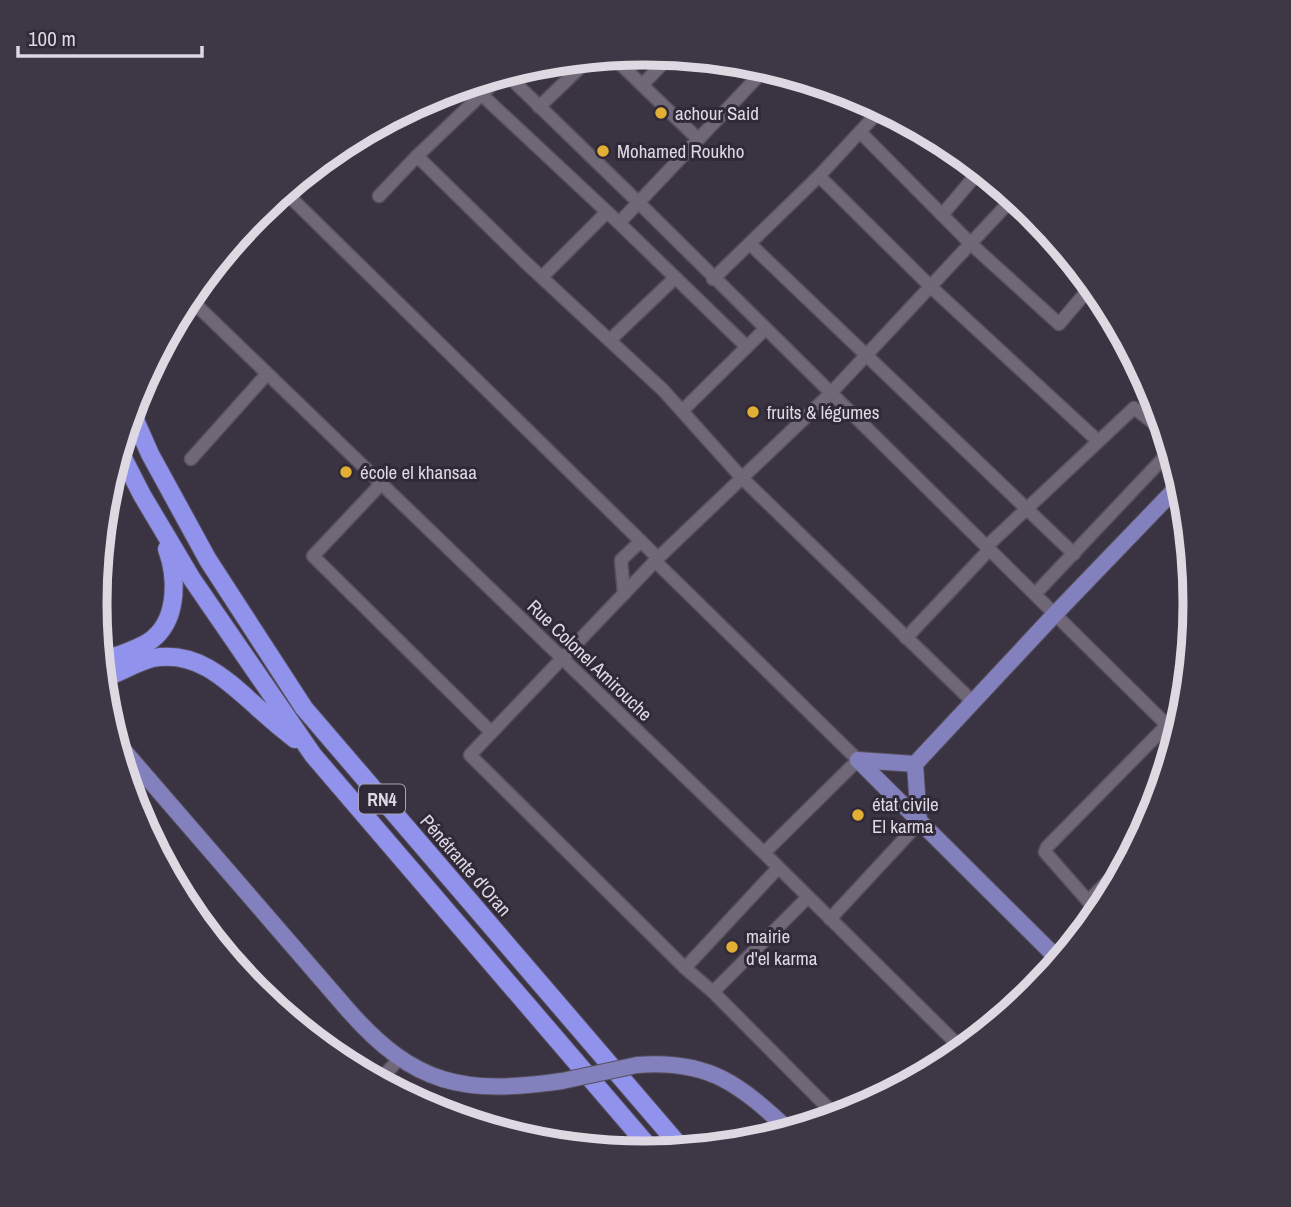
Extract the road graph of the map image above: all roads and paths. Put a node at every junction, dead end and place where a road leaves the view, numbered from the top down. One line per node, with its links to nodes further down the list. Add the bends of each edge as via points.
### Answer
1 (661, 65): 6 (street)
2 (622, 66): 6 (street)
3 (579, 69): 9 (street)
4 (758, 77): 12 (street)
5 (513, 81): 9 (street)
6 (642, 85): 12 (street)
7 (489, 88): 8 (street)
8 (482, 95): 13 (street); 20 (street)
9 (539, 107): 18 (street)
10 (875, 116): 11 (street)
11 (860, 132): 14 (street); 21 (street)
12 (698, 139): 18 (street)
13 (417, 156): 16 (street); 25 (street)
14 (819, 176): 23 (street); 28 (street)
15 (974, 177): 21 (street)
16 (379, 196)
17 (290, 198): 49 (street)
18 (638, 202): 22 (street); 27 (street)
19 (1007, 204): 24 (street)
20 (607, 212): 22 (street); 25 (street)
21 (942, 215): 24 (street)
22 (619, 223): 26 (street)
23 (750, 244): 27 (street); 34 (street)
24 (971, 244): 28 (street); 29 (street, via 1059,324)
25 (542, 277): 32 (street)
26 (675, 278): 32 (street); 33 (street)
27 (713, 279): 31 (street)
28 (931, 286): 34 (street); 40 (street)
29 (1085, 293)
30 (197, 306): 35 (street, Rue Colonel Amirouche)
31 (765, 329): 33 (street); 36 (street)
32 (610, 340): 37 (street)
33 (747, 347): 37 (street)
34 (865, 356): 36 (street); 48 (street)
35 (267, 374): 42 (street); 45 (street, Rue Colonel Amirouche)
36 (831, 394): 44 (street); 50 (street)
37 (682, 411): 44 (street)
38 (1153, 422): 40 (street, via 1134,408)
39 (137, 425): 84 (highway, Pénétrante d'Oran / RN4, via 208,560 304,708)
40 (1098, 441): 48 (street)
41 (1164, 457): 51 (street)
42 (191, 459)
43 (125, 463): 47 (highway, RN4)
44 (742, 478): 52 (street); 56 (street)
45 (381, 484): 57 (street, Rue Colonel Amirouche); 63 (street, via 313,556)
46 (1173, 492): 55 (main road)
47 (142, 495): 58 (highway, via 169,552 174,577 168,620 154,638); 64 (highway, RN4, via 192,579)
48 (1026, 509): 50 (street); 51 (street)
49 (641, 541): 52 (street); 53 (street, via 621,560)
50 (988, 548): 54 (street); 56 (street)
51 (1074, 554): 54 (street)
52 (657, 560): 53 (street); 66 (street)
53 (624, 594): 57 (street)
54 (1035, 594): 55 (street)
55 (1055, 614): 60 (main road); 61 (street)
56 (906, 638): 60 (street)
57 (561, 659): 63 (street); 69 (street, Rue Colonel Amirouche)
58 (111, 671)
59 (111, 674): 64 (highway, via 171,656 202,664 228,680)
60 (972, 701): 67 (main road)
61 (1167, 725): 62 (street); 73 (street, via 1047,847 1045,852)
62 (1170, 728)
63 (490, 731): 77 (street, via 470,755)
64 (313, 755): 85 (highway, RN4)
65 (129, 756): 80 (main road, via 366,1030)
66 (858, 760): 67 (main road); 68 (main road); 69 (street)
67 (915, 764): 68 (main road)
68 (919, 823): 75 (street); 76 (main road)
69 (764, 853): 70 (street, Rue Colonel Amirouche)
70 (778, 868): 72 (street, Rue Colonel Amirouche); 77 (street)
71 (1105, 884): 73 (street)
72 (808, 897): 75 (street, Rue Colonel Amirouche); 78 (street)
73 (1088, 901): 74 (street)
74 (1092, 905)
75 (830, 919): 79 (street, Rue Colonel Amirouche)
76 (1054, 955)
77 (685, 968): 78 (street)
78 (713, 992): 82 (street)
79 (956, 1043)
80 (399, 1059): 81 (street); 83 (main road, bridge, via 446,1080 505,1088 637,1066 679,1065 700,1069 746,1092)
81 (386, 1076)
82 (830, 1110)
83 (783, 1125)
84 (676, 1141)
85 (645, 1142)

